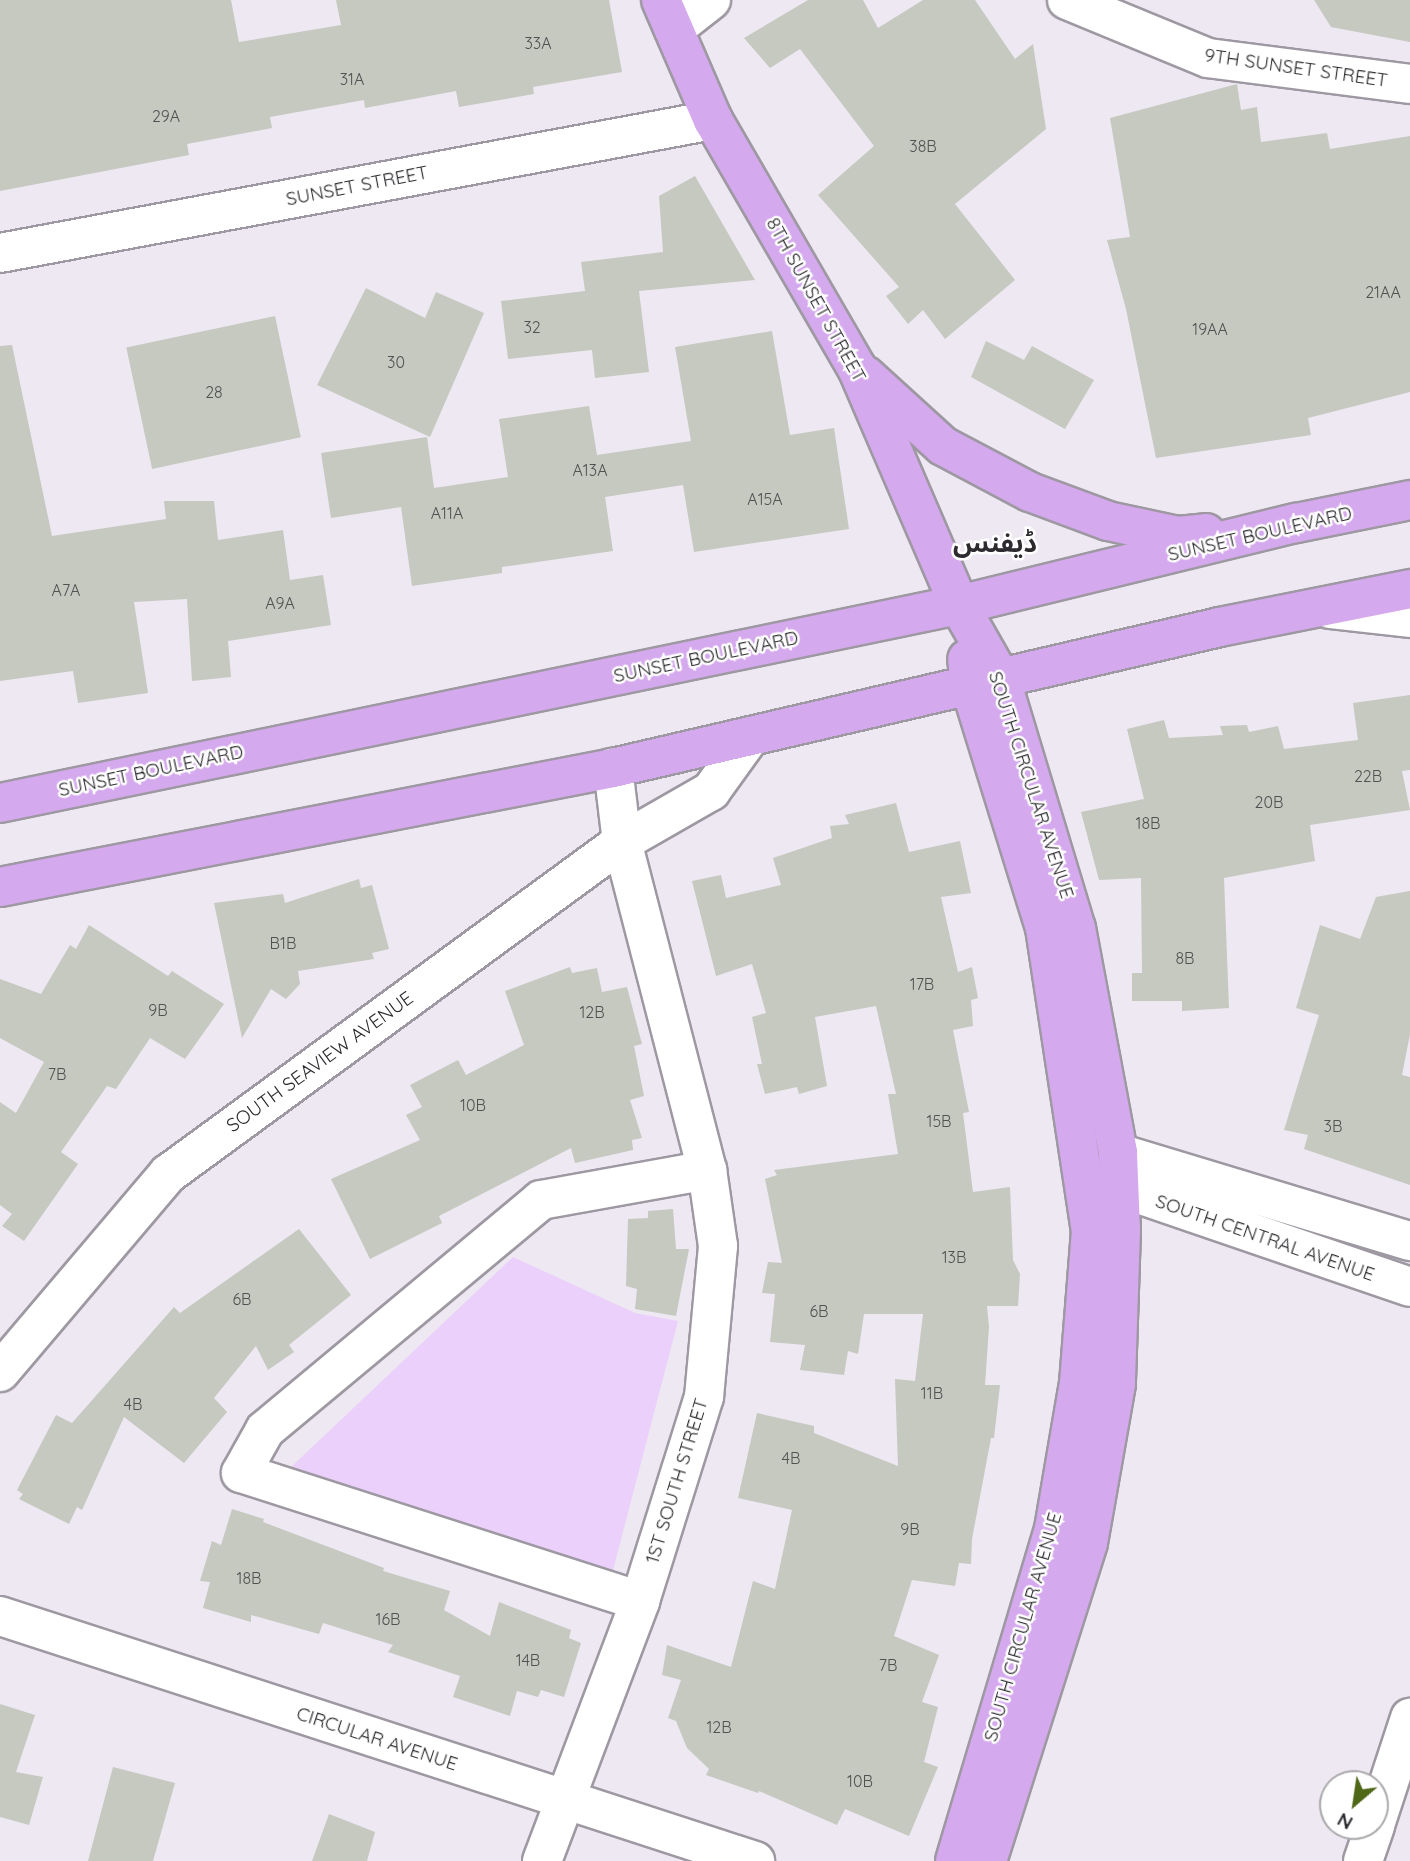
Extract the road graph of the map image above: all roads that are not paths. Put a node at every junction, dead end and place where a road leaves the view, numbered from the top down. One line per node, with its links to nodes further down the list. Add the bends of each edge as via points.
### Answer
1 (710, 0): 3 (street)
2 (1068, 0): 4 (street, 9TH SUNSET STREET, via 1208,58)
3 (667, 15): 5 (main road, 8TH SUNSET STREET)
4 (1410, 84)
5 (713, 120): 6 (street, SUNSET STREET); 7 (main road, 8TH SUNSET STREET)
6 (0, 253)
7 (857, 368): 9 (main road, via 943,446 1030,492 1108,521 1178,536); 11 (main road, 8TH SUNSET STREET)
8 (1410, 500): 9 (main road, SUNSET BOULEVARD)
9 (1296, 523): 11 (main road, SUNSET BOULEVARD)
10 (1410, 589): 12 (main road)
11 (959, 605): 14 (main road, SOUTH CIRCULAR AVENUE); 17 (main road, SUNSET BOULEVARD)
12 (1321, 608): 13 (street); 14 (main road)
13 (1410, 618)
14 (985, 681): 15 (main road); 21 (main road, SOUTH CIRCULAR AVENUE, via 1076,928); 33 (main road, SOUTH CIRCULAR AVENUE, via 1045,928 1091,1233 1079,1383 1054,1529)
15 (750, 737): 16 (main road); 18 (street, SOUTH SEAVIEW AVENUE, via 711,791)
16 (613, 768): 18 (street); 19 (main road)
17 (0, 803)
18 (622, 842): 20 (street, 1ST SOUTH STREET); 24 (street, SOUTH SEAVIEW AVENUE, via 168,1174)
19 (0, 887)
20 (707, 1170): 25 (street, 1ST SOUTH STREET, via 718,1246 704,1397); 25 (street, via 541,1200 265,1430 241,1473)
21 (1120, 1171): 22 (street); 23 (street, SOUTH CENTRAL AVENUE); 34 (main road, SOUTH CIRCULAR AVENUE, via 1116,1384 1088,1543)
22 (1410, 1241)
23 (1410, 1287)
24 (0, 1372)
25 (640, 1601): 29 (street, 1ST SOUTH STREET)
26 (0, 1616): 29 (street, CIRCULAR AVENUE)
27 (1410, 1718): 28 (street)
28 (1389, 1782)
29 (566, 1800): 31 (street, 1ST SOUTH STREET); 32 (street, CIRCULAR AVENUE)
30 (1370, 1840): 35 (street)
31 (542, 1861)
32 (755, 1861)
33 (955, 1861)
34 (988, 1861)
35 (1363, 1861)

